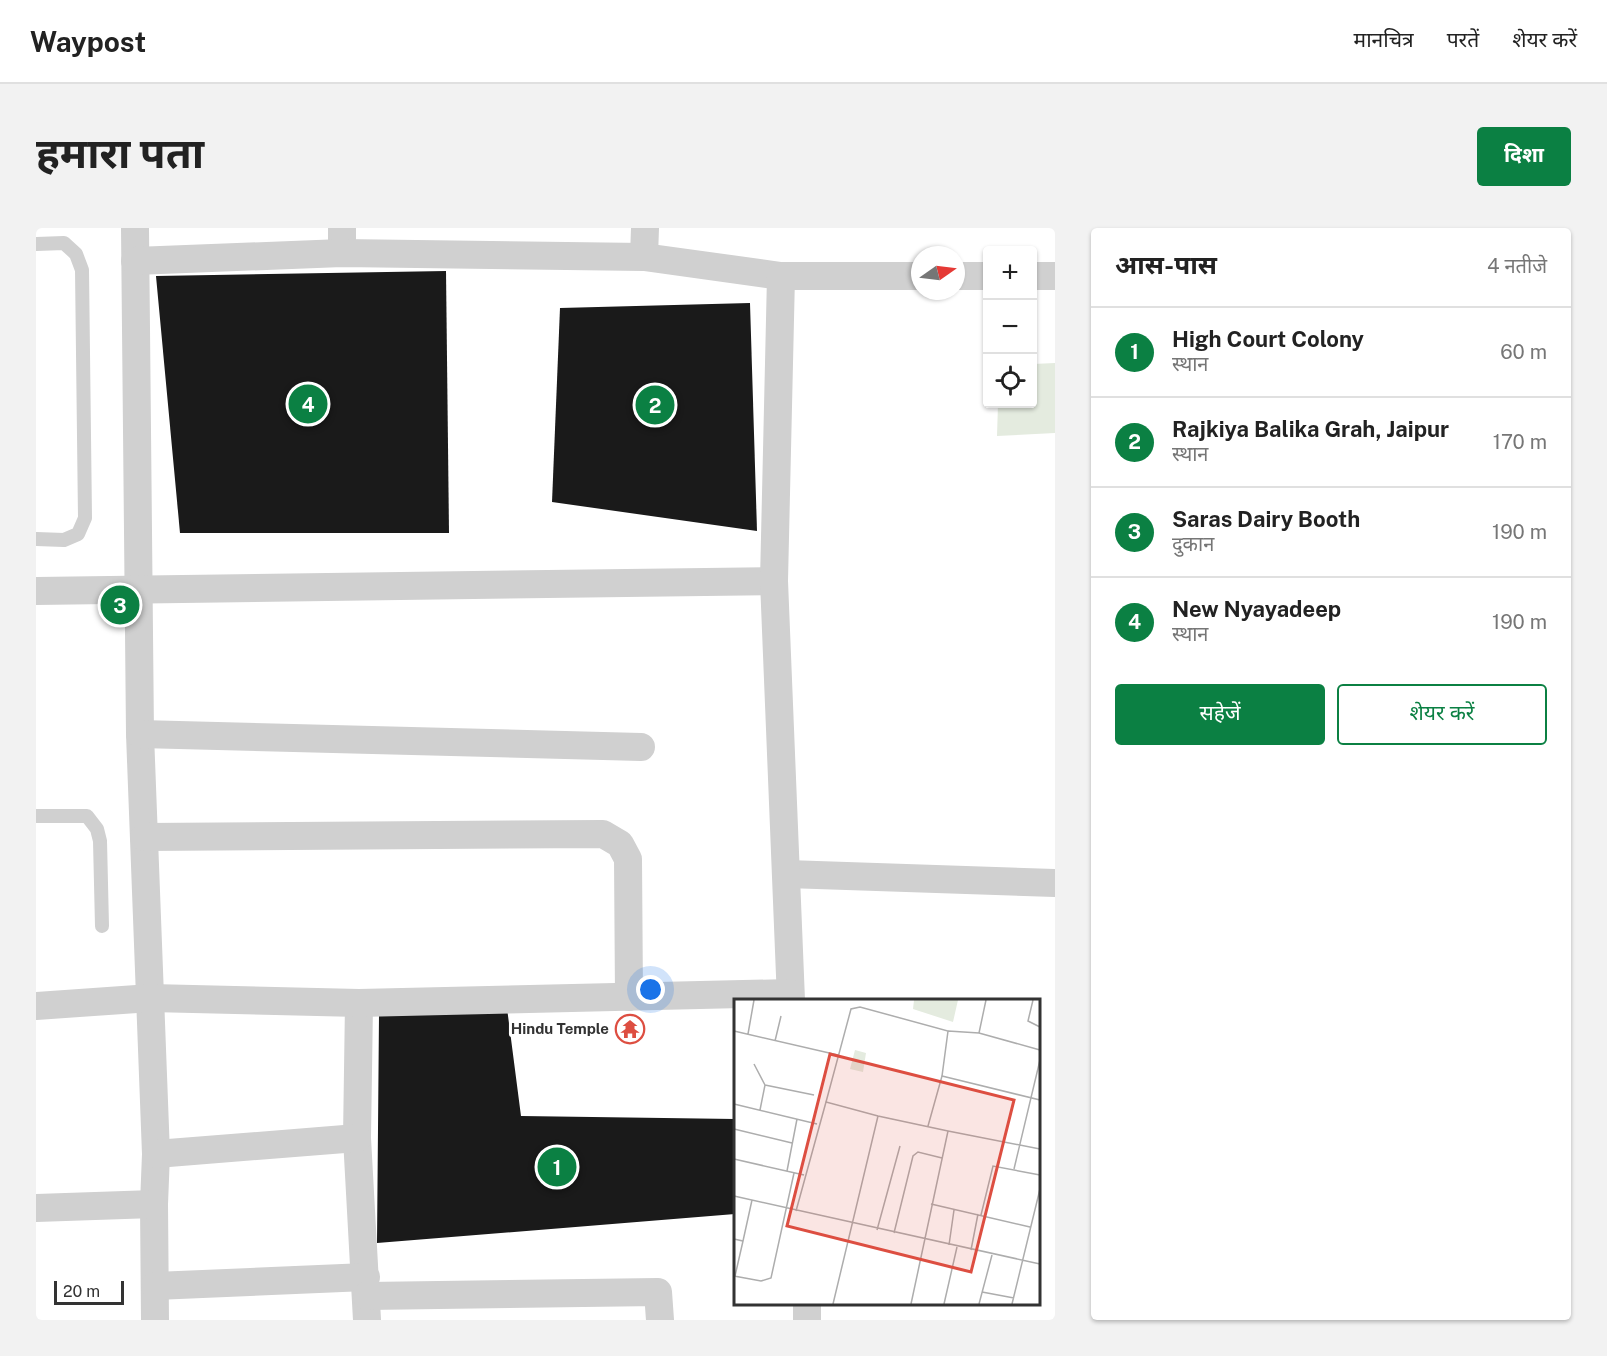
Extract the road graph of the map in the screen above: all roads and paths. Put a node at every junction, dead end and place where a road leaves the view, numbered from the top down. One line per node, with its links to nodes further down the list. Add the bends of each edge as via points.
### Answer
1 (135, 228): 6 (street)
2 (645, 228): 5 (street)
3 (342, 240): 5 (street); 6 (street)
4 (36, 244): 13 (lane, via 64,243 76,254 82,270 85,518 78,534 64,540)
5 (644, 257): 7 (street)
6 (135, 261): 15 (street)
7 (782, 276): 8 (street); 14 (street)
8 (911, 276)
9 (965, 276): 10 (street)
10 (983, 276)
11 (1037, 276): 12 (street)
12 (1055, 276)
13 (36, 539)
14 (774, 581): 15 (street); 21 (street)
15 (138, 590): 16 (street); 17 (street)
16 (36, 591)
17 (140, 734): 18 (street); 20 (street)
18 (641, 747)
19 (36, 816): 23 (lane, via 87,816 97,829)
20 (144, 837): 24 (street, via 603,834 620,844 628,859); 26 (street)
21 (787, 874): 22 (street); 25 (street)
22 (1055, 883)
23 (102, 926)
24 (629, 997): 25 (street); 27 (street)
25 (791, 997)
26 (151, 998): 27 (street); 28 (street); 30 (street)
27 (359, 1003): 29 (street)
28 (36, 1006)
29 (357, 1138): 30 (street); 34 (street)
30 (156, 1154): 31 (street)
31 (154, 1204): 32 (street); 33 (street)
32 (36, 1208)
33 (155, 1286): 34 (street); 35 (street)
34 (367, 1298): 36 (street, via 658,1292)
35 (155, 1320)
36 (660, 1320)

